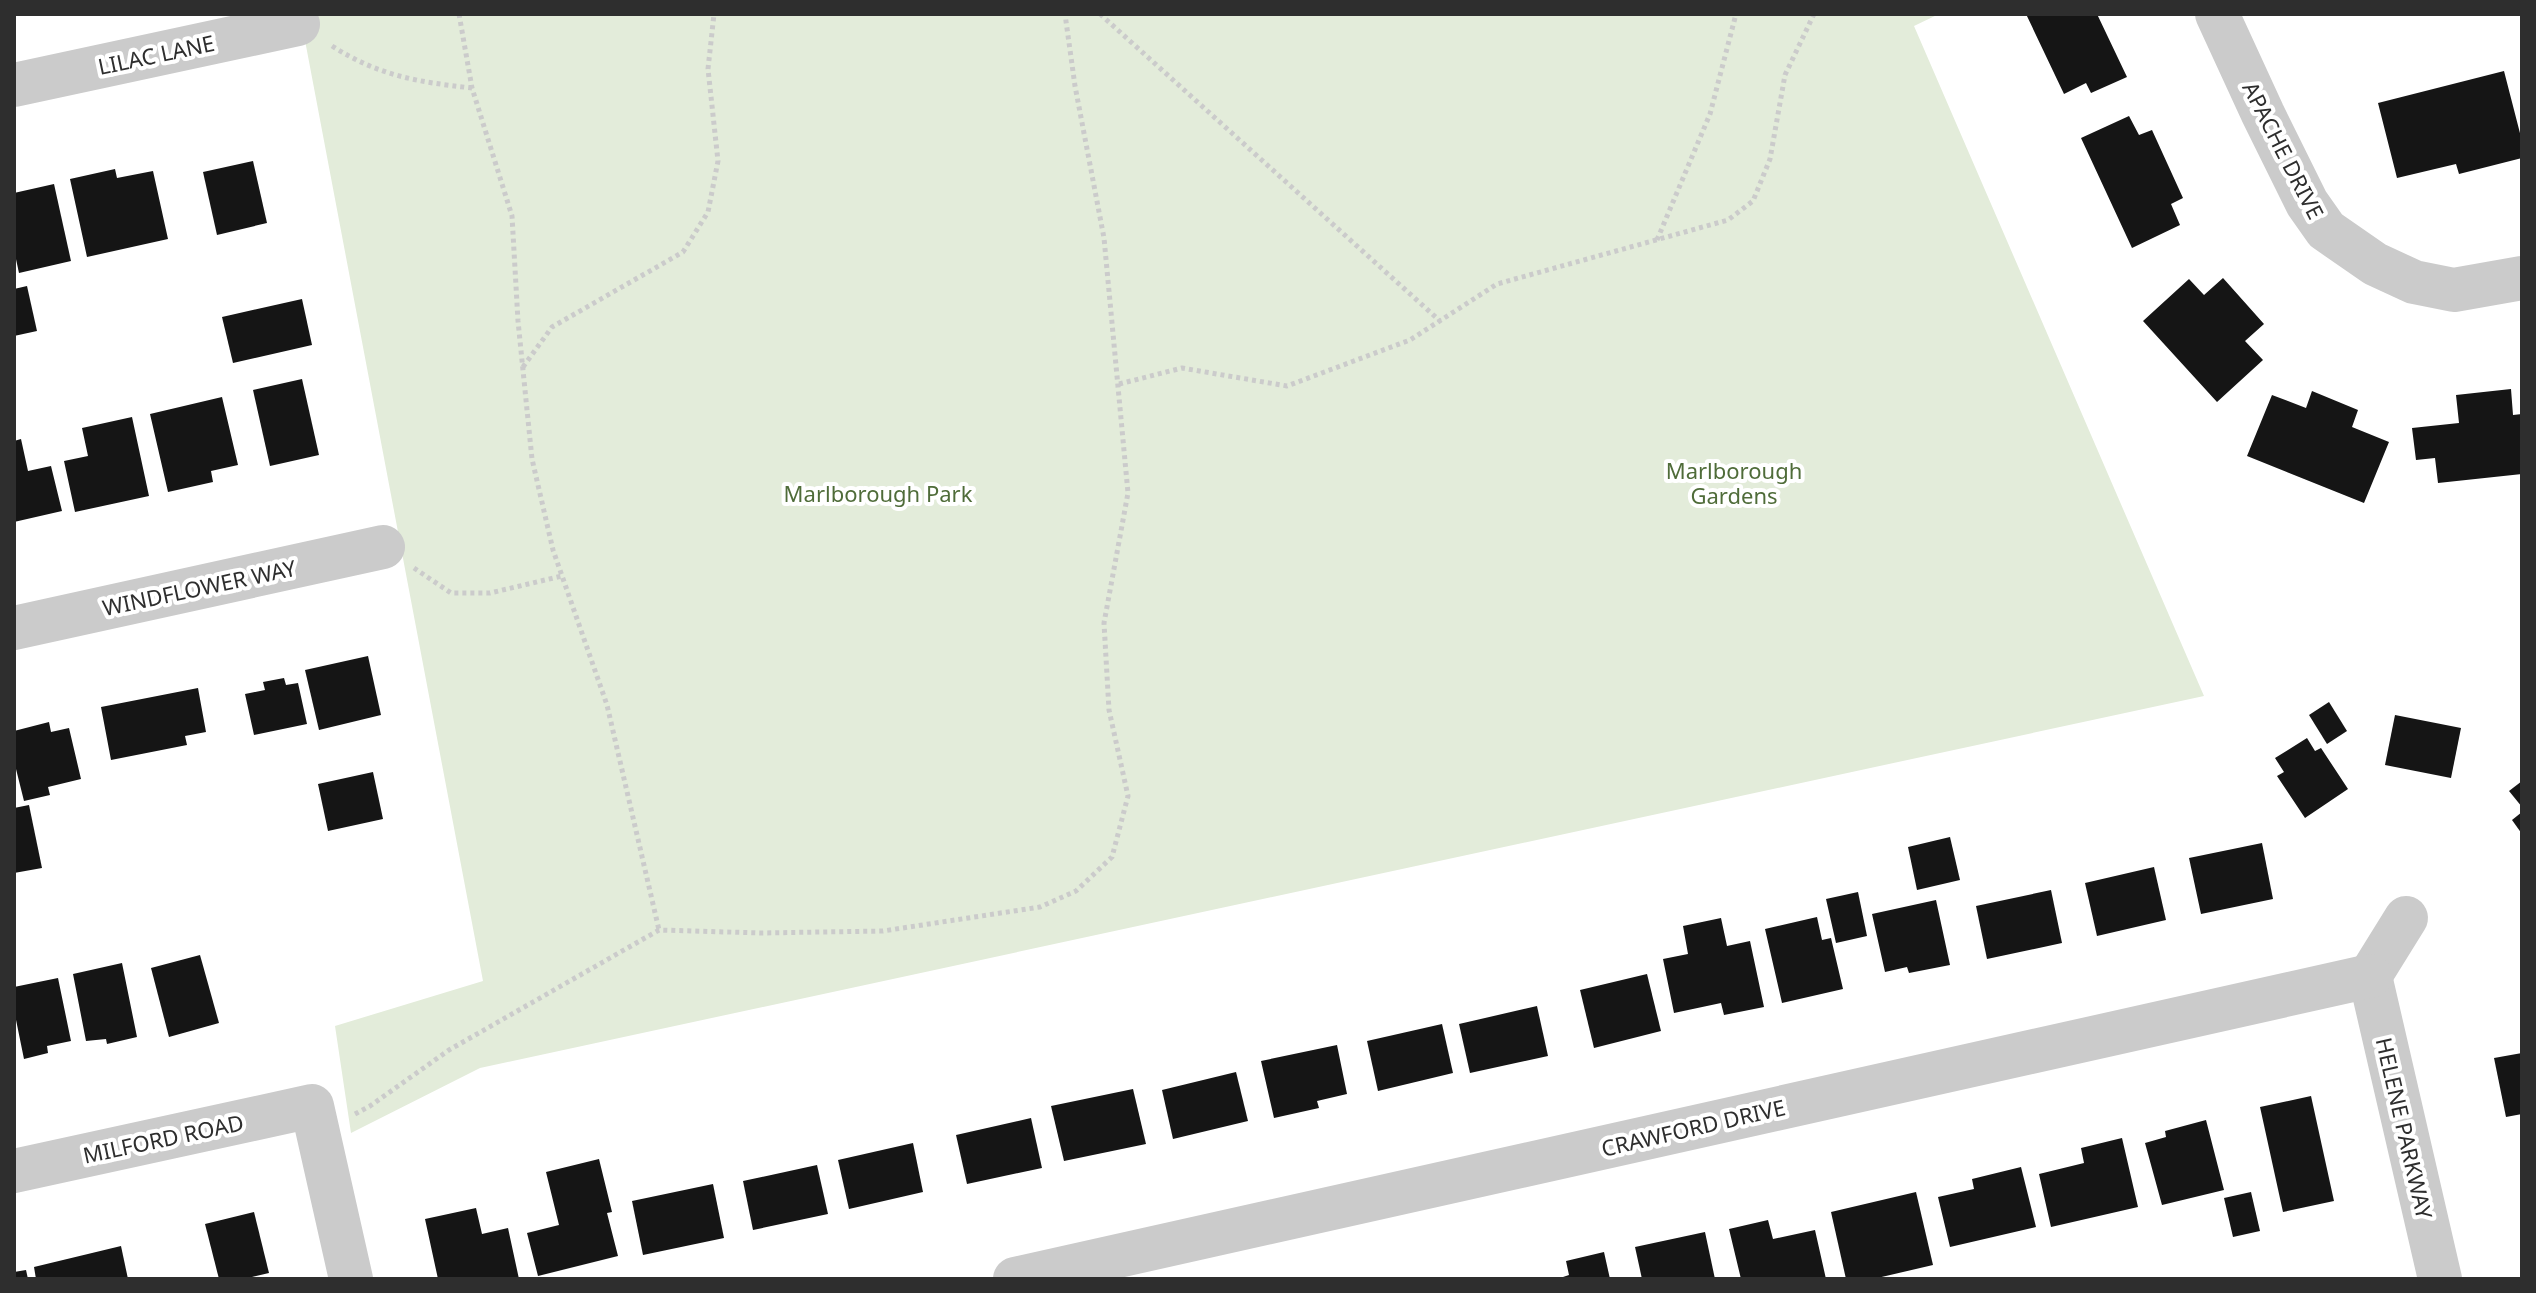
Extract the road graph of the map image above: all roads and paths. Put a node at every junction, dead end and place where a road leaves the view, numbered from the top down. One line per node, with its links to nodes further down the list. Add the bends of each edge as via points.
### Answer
1 (459, 14): 10 (path)
2 (714, 14): 14 (path, via 708,69 718,161 708,212 683,252 552,327)
3 (1065, 14): 15 (path, via 1104,238)
4 (1100, 14): 13 (path)
5 (1736, 14): 11 (path, via 1710,114)
6 (1814, 14): 11 (path, via 1785,75 1770,159 1753,201 1728,220)
7 (2217, 14): 12 (street, APACHE DRIVE, via 2307,203 2326,230 2375,264 2414,282 2454,290)
8 (298, 24): 9 (street, LILAC LANE); 10 (path, via 359,63 419,82)
9 (14, 85)
10 (472, 88): 14 (path, via 512,216)
11 (1657, 240): 13 (path, via 1497,284)
12 (2522, 278)
13 (1440, 321): 15 (path, via 1410,340 1287,386 1182,368)
14 (523, 368): 17 (path, via 532,459)
15 (1119, 384): 20 (path, via 1128,493 1104,623 1109,710 1128,796 1112,857 1076,891 1040,907 883,931)
16 (383, 547): 17 (path, via 451,593 490,593); 18 (street, WINDFLOWER WAY)
17 (562, 576): 20 (path, via 607,705)
18 (14, 628)
19 (2406, 918): 21 (street)
20 (659, 930): 22 (path, via 449,1050 370,1106)
21 (2370, 976): 25 (street, CRAWFORD DRIVE); 26 (street, HELENE PARKWAY)
22 (315, 1118): 23 (street, MILFORD ROAD); 24 (street)
23 (14, 1171)
24 (351, 1279)
25 (1017, 1279)
26 (2440, 1279)

